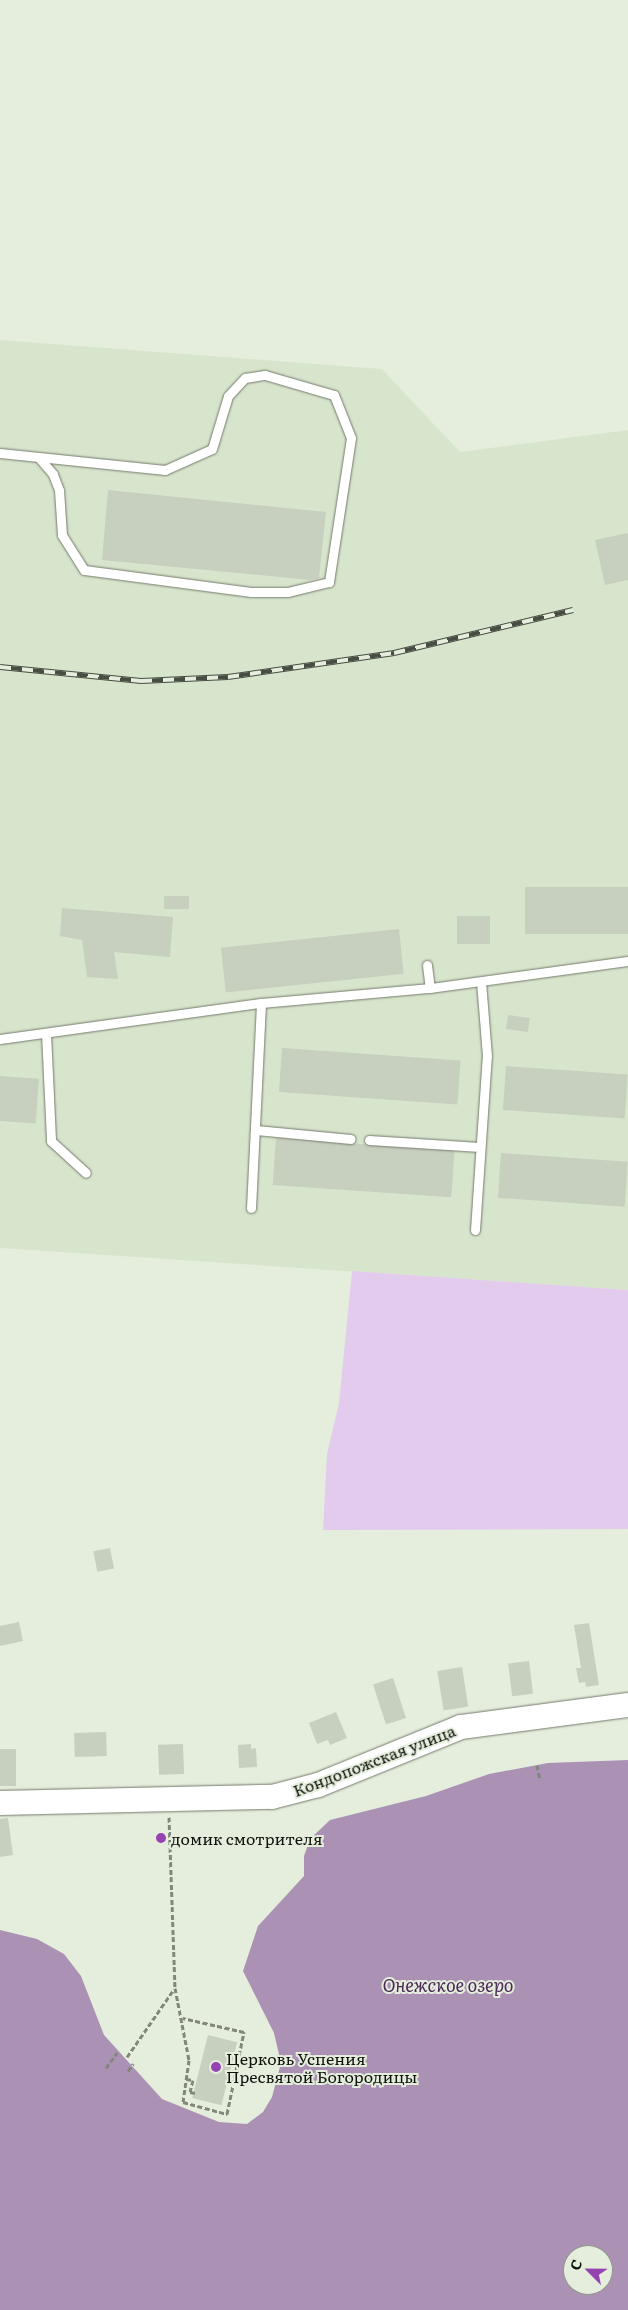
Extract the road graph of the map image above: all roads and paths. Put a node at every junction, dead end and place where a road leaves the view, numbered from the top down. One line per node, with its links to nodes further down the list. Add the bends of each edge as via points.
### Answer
1 (0, 453): 2 (lane)
2 (39, 458): 2 (lane, via 59,490 62,535 84,570 251,592 288,592 329,582 351,438 334,395 265,375 246,378 228,396 212,449 176,468 150,471)
3 (628, 961): 5 (lane)
4 (427, 965): 6 (lane)
5 (481, 982): 6 (lane); 13 (lane, via 487,1056)
6 (430, 988): 7 (lane)
7 (261, 1003): 8 (lane); 10 (lane)
8 (46, 1033): 9 (lane); 14 (lane, via 51,1141)
9 (0, 1039)
10 (256, 1130): 11 (lane); 15 (lane)
11 (350, 1139)
12 (369, 1140): 13 (lane)
13 (480, 1148): 16 (lane)
14 (86, 1173)
15 (251, 1208)
16 (475, 1230)
17 (628, 1705): 20 (street, Кондопожская улица, via 461,1727 318,1785 272,1798)
18 (537, 1765): 19 (path)
19 (540, 1780)
20 (169, 1799): 21 (street, Кондопожская улица); 22 (path, via 168,1882)
21 (0, 1803)
22 (175, 1988): 23 (path); 25 (path)
23 (183, 2018): 29 (path, via 189,2060); 29 (path, via 244,2032 227,2114 183,2102)
24 (117, 2053): 27 (path)
25 (127, 2057)
26 (133, 2064): 28 (path)
27 (106, 2068)
28 (128, 2071)
29 (186, 2079): 30 (path, via 193,2080 190,2092)
30 (195, 2093)

